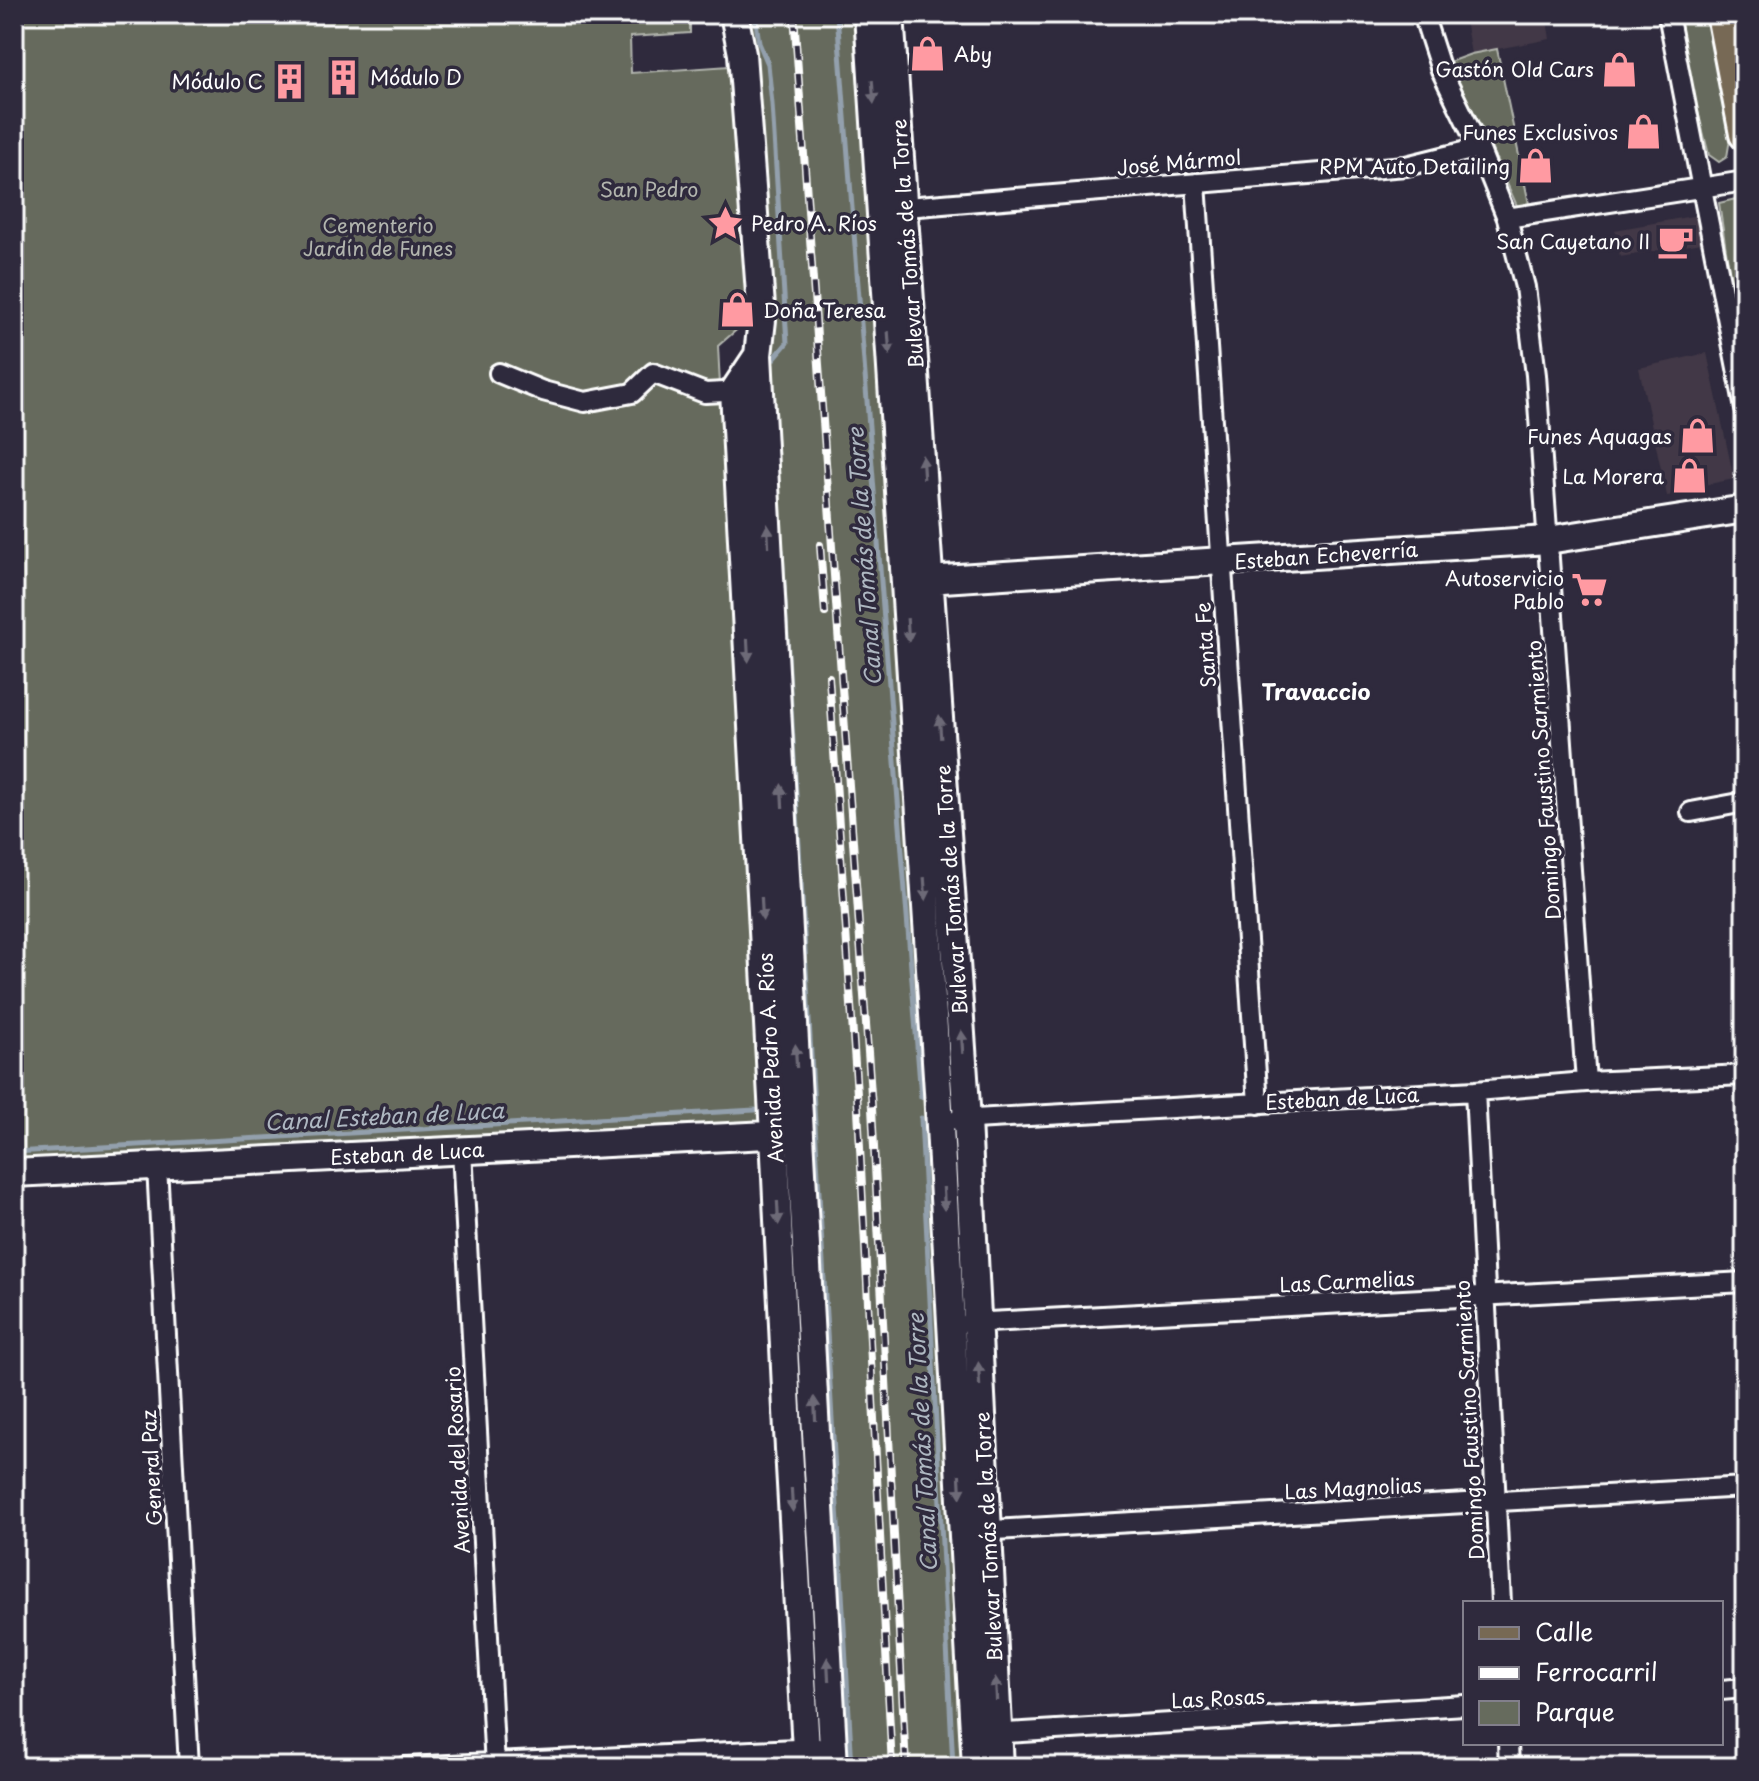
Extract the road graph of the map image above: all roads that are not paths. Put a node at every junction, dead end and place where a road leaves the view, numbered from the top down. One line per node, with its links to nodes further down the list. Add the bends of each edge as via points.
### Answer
1 (734, 14): 15 (street, via 742,54 762,320)
2 (868, 14): 12 (street, Bulevar Tomás de la Torre, one-way to 12)
3 (890, 14): 12 (street, Bulevar Tomás de la Torre)
4 (1423, 14): 8 (street, Domingo Faustino Sarmiento, via 1441,70)
5 (1668, 14): 11 (street)
6 (1722, 14): 7 (main road)
7 (1744, 119)
8 (1479, 148): 10 (street, José Mármol, via 1406,166); 13 (street, Domingo Faustino Sarmiento)
9 (1745, 181): 11 (street)
10 (1196, 183): 12 (street, José Mármol); 19 (street, Santa Fe)
11 (1702, 188): 13 (street); 16 (street)
12 (893, 208): 20 (street, Bulevar Tomás de la Torre)
13 (1507, 218): 18 (street, Domingo Faustino Sarmiento, via 1525,287)
14 (499, 373): 15 (street, via 585,402 632,393 653,373 705,393)
15 (747, 391): 29 (street, Avenida Pedro A. Ríos)
16 (1745, 409)
17 (1745, 509): 18 (street, Esteban Echeverría)
18 (1548, 540): 19 (street, Esteban Echeverría); 24 (street, Domingo Faustino Sarmiento)
19 (1221, 562): 20 (street, Esteban Echeverría); 26 (street, Santa Fe)
20 (918, 581): 27 (street, Bulevar Tomás de la Torre, one-way to 20); 28 (street, Bulevar Tomás de la Torre, one-way to 28)
21 (1745, 802): 22 (street)
22 (1691, 812)
23 (1745, 1075): 24 (street, Esteban de Luca)
24 (1586, 1082): 25 (street, Esteban de Luca)
25 (1475, 1091): 26 (street, Esteban de Luca); 34 (street, Domingo Faustino Sarmiento)
26 (1258, 1104): 27 (street, Esteban de Luca)
27 (967, 1120): 28 (street, Esteban de Luca); 35 (street, Bulevar Tomás de la Torre)
28 (940, 1121): 35 (street, Bulevar Tomás de la Torre, one-way to 35)
29 (787, 1134): 30 (street, Esteban de Luca); 45 (street, Avenida Pedro A. Ríos, one-way to 29); 46 (street, Avenida Pedro A. Ríos, one-way to 46, via 788,1431)
30 (462, 1150): 31 (street, Esteban de Luca); 47 (street, Avenida del Rosario)
31 (157, 1166): 32 (street, Esteban de Luca); 48 (street, General Paz)
32 (14, 1173)
33 (1745, 1282): 34 (street, Las Carmelias)
34 (1485, 1295): 35 (street, Las Carmelias); 37 (street, Domingo Faustino Sarmiento)
35 (964, 1323): 38 (street, Bulevar Tomás de la Torre)
36 (1745, 1487): 37 (street, Las Magnolias)
37 (1496, 1502): 38 (street, Las Magnolias); 39 (street, Domingo Faustino Sarmiento)
38 (975, 1531): 43 (street, Bulevar Tomás de la Torre)
39 (1501, 1601)
40 (1745, 1688): 41 (street)
41 (1723, 1690)
42 (1463, 1705): 43 (street, Las Rosas)
43 (986, 1734): 50 (street, Bulevar Tomás de la Torre); 51 (street, Bulevar Tomás de la Torre)
44 (1508, 1745): 52 (street)
45 (833, 1757): 46 (street)
46 (806, 1758): 47 (street)
47 (495, 1765): 49 (street)
48 (189, 1767)
49 (405, 1767)
50 (976, 1767)
51 (1000, 1767)
52 (1509, 1767)

